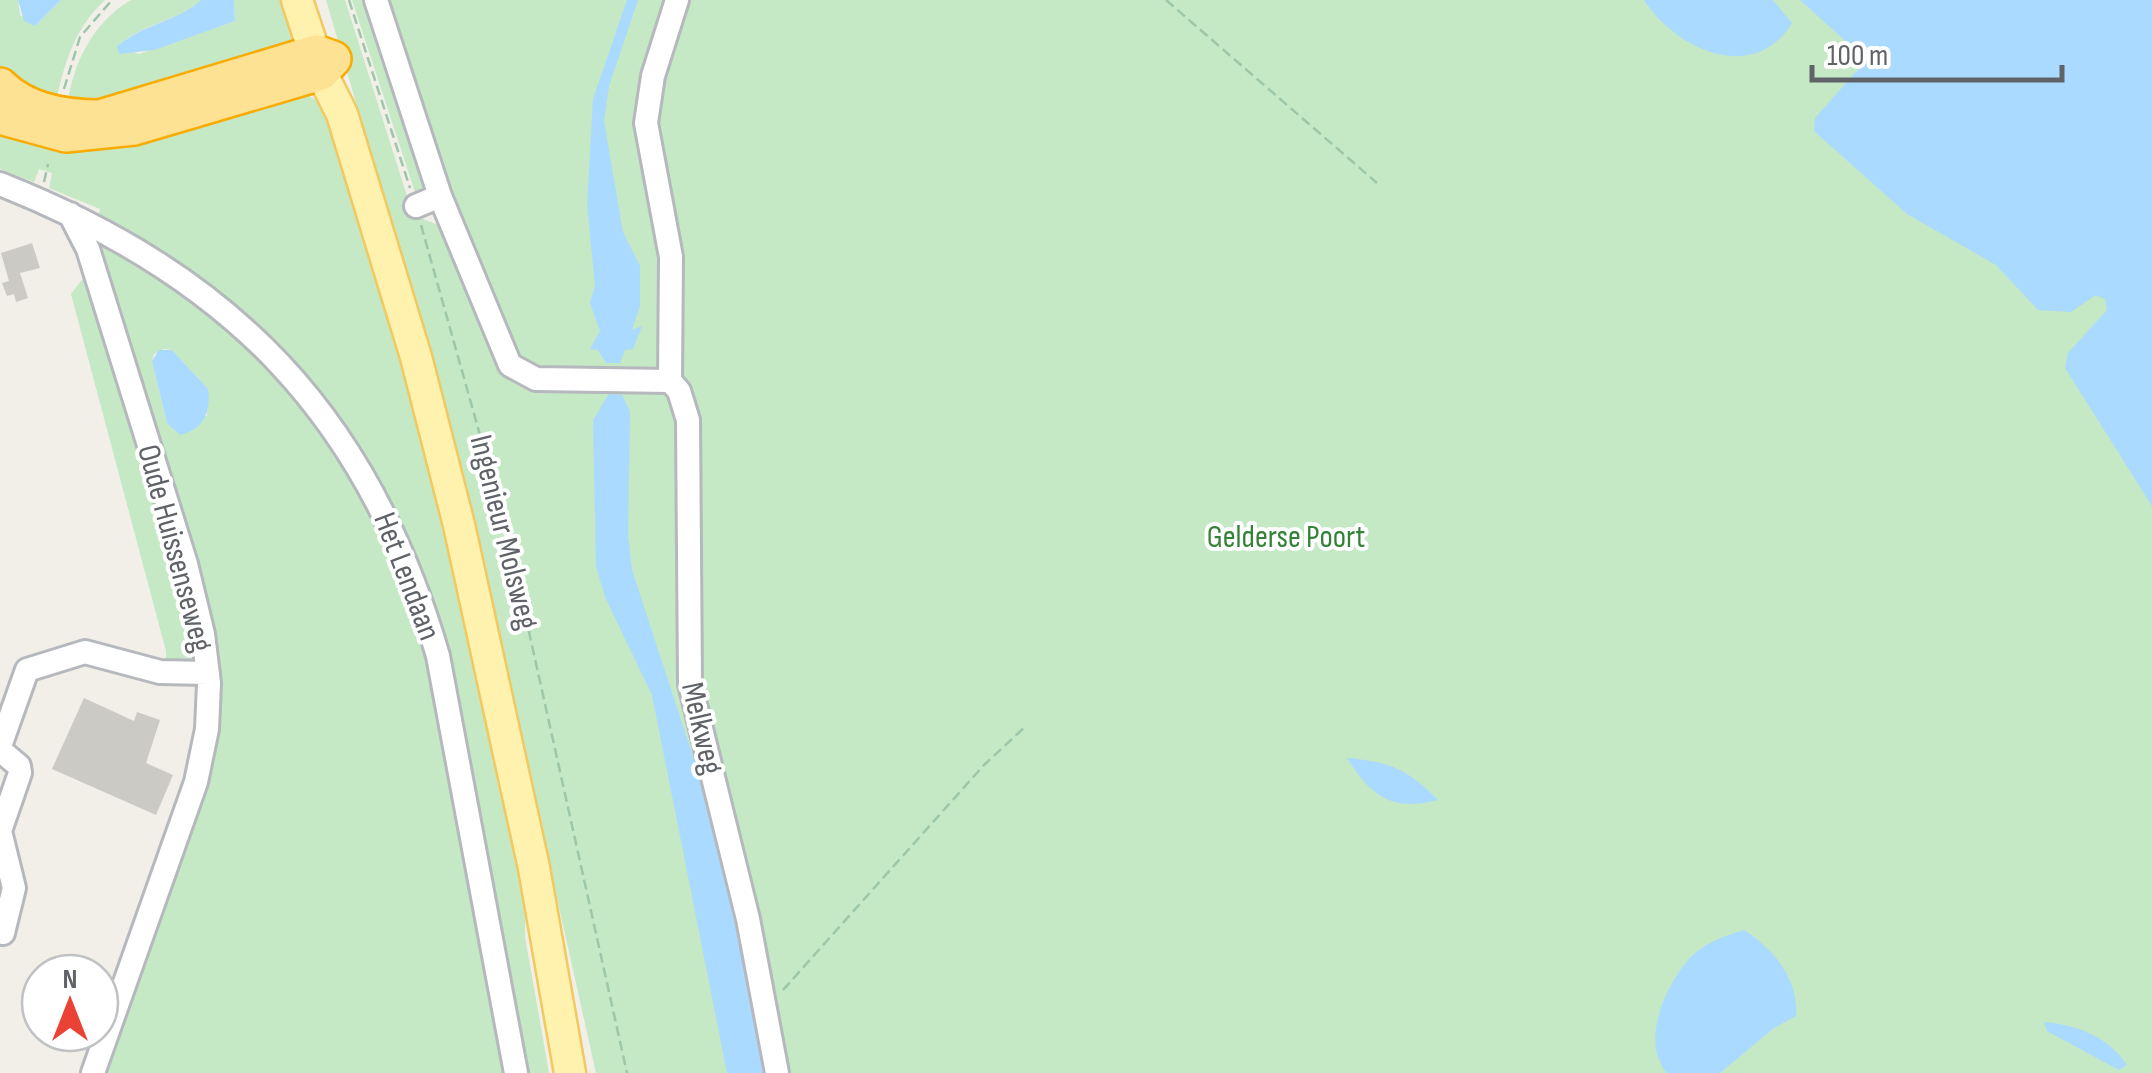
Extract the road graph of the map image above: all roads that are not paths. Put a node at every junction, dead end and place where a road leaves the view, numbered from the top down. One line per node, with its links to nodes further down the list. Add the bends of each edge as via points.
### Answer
1 (297, 0): 5 (main road, Ingenieur Molsweg)
2 (317, 0): 5 (main road, Ingenieur Molsweg)
3 (376, 0): 9 (street)
4 (677, 0): 12 (street, Melkweg, via 646,123 671,257)
5 (323, 61): 6 (highway, via 100,118 30,107); 7 (highway, via 134,127 66,134); 18 (main road, Ingenieur Molsweg, via 416,358 464,543)
6 (0, 86)
7 (0, 116)
8 (0, 184): 11 (street)
9 (440, 196): 10 (street); 12 (street, via 510,366 536,379)
10 (416, 206)
11 (70, 214): 13 (street, Oude Huissenseweg, via 88,249 186,564); 17 (street, Het Lendaan, via 141,250 238,320 324,414 376,494 419,588 438,656)
12 (670, 381): 19 (street, Melkweg, via 688,420 690,684 724,811)
13 (208, 673): 14 (street, via 160,672 85,652 39,664 27,670); 16 (street, Oude Huissenseweg, via 207,729 196,782)
14 (0, 748): 15 (street, via 20,773 0,831 14,888)
15 (2, 933)
16 (93, 1073)
17 (516, 1073)
18 (570, 1073)
19 (777, 1073)

